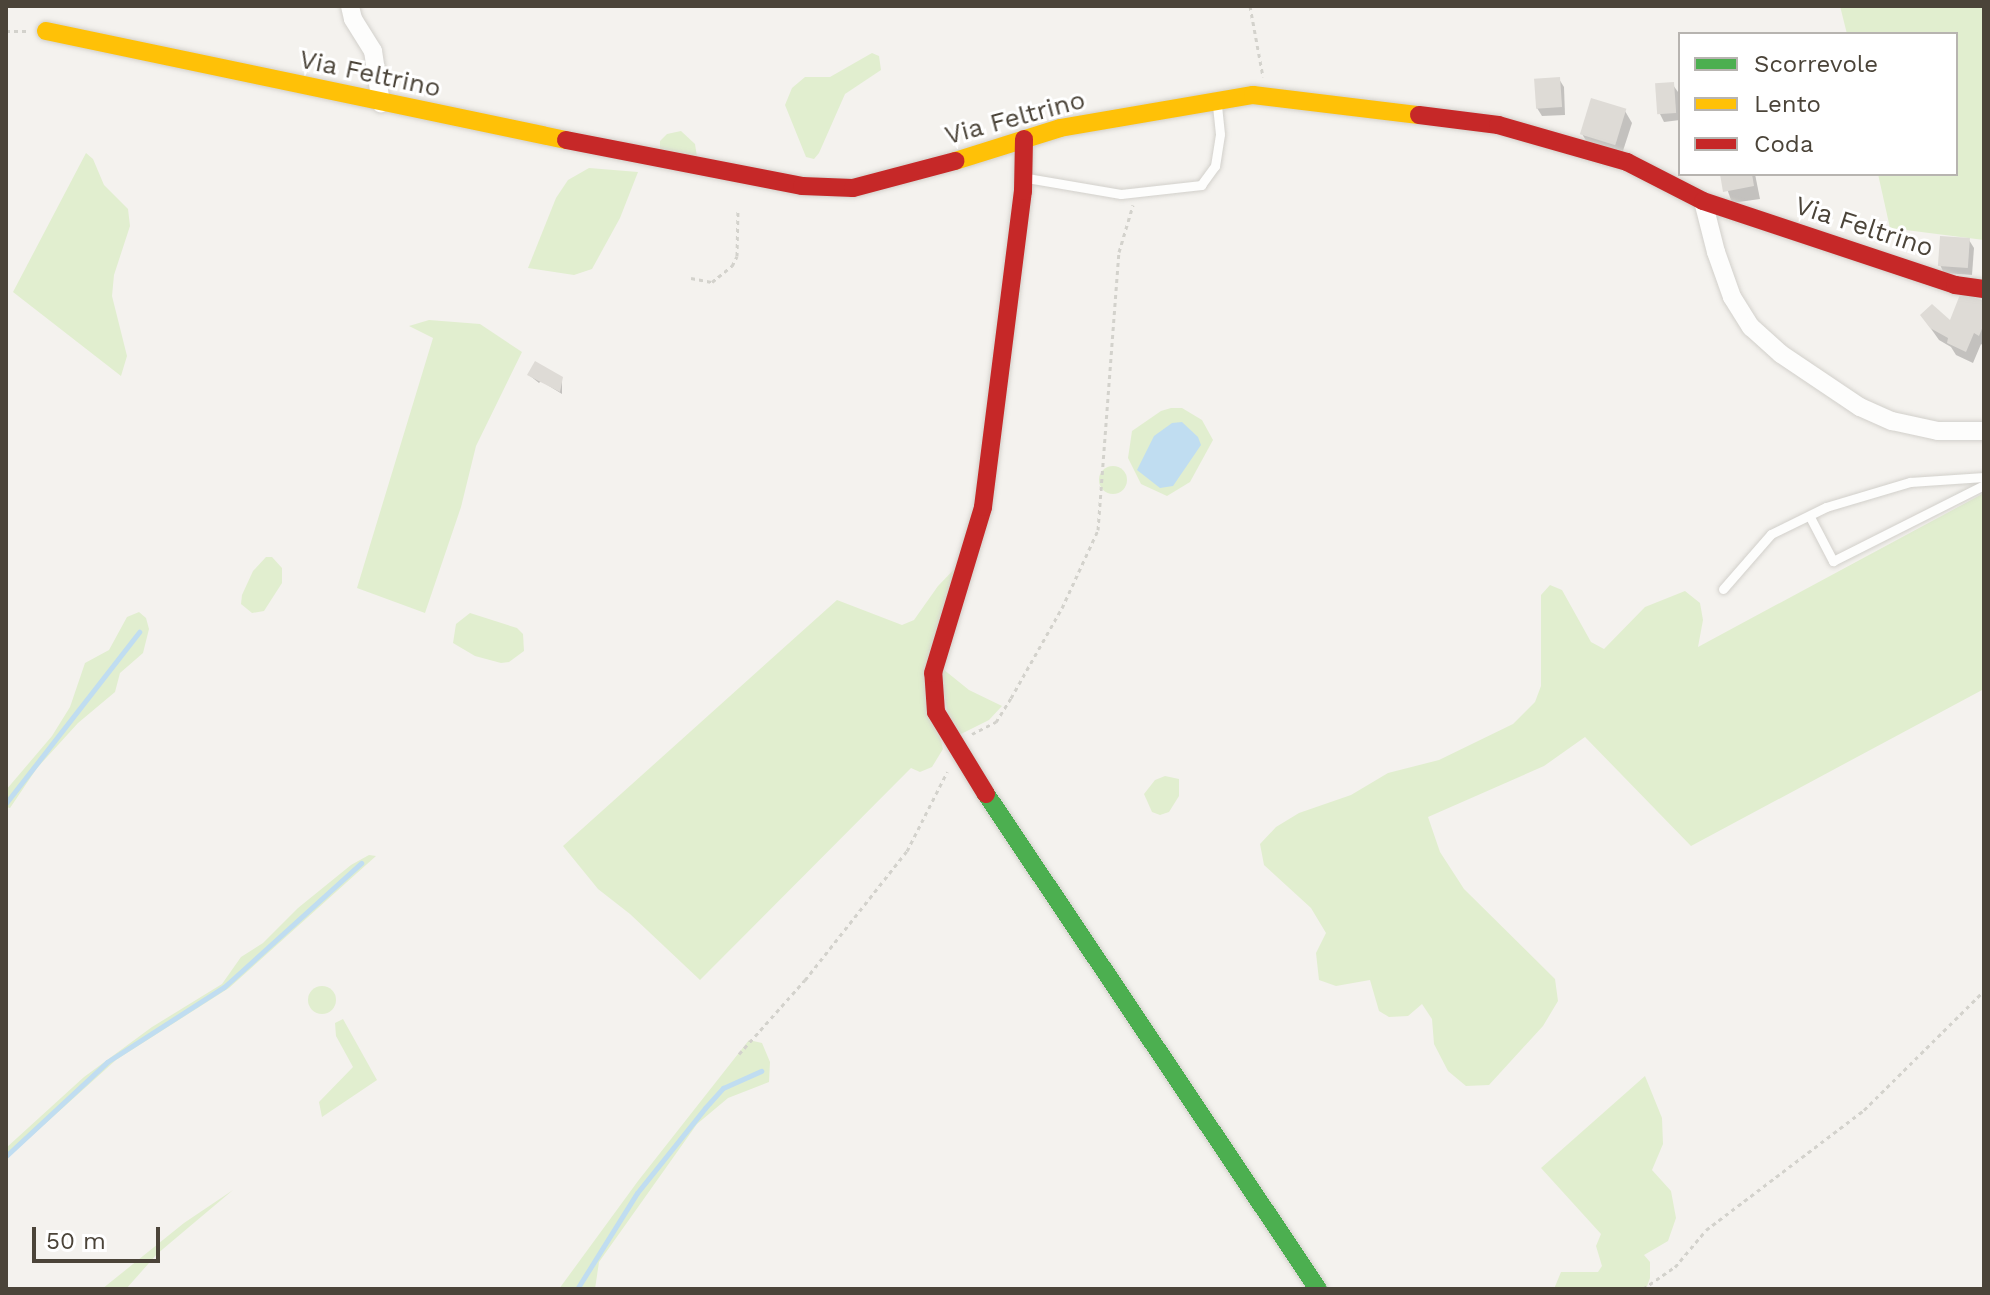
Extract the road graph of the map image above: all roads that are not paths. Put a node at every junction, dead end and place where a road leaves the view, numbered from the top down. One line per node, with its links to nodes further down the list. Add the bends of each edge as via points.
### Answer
1 (350, 6): 4 (street, via 373,51)
2 (46, 31): 4 (street, Via Feltrino)
3 (1217, 101): 5 (street, Via Feltrino); 6 (lane, via 1220,134 1215,166 1201,185 1121,194); 7 (street, Via Feltrino, via 1253,95 1498,125 1627,162)
4 (381, 103): 5 (street, Via Feltrino, via 802,186 853,188 901,178)
5 (1024, 139): 6 (street)
6 (1024, 177): 14 (street, via 983,507 933,673 936,712)
7 (1703, 201): 8 (street, Via Feltrino, via 1955,285); 9 (street, via 1732,297 1751,327 1781,354 1860,407 1892,421 1938,431)
8 (1984, 289)
9 (1984, 431)
10 (1984, 477): 12 (lane, via 1910,482)
11 (1984, 485): 12 (lane, via 1833,561)
12 (1810, 517): 13 (lane, via 1771,534)
13 (1723, 589)
14 (1318, 1289)

